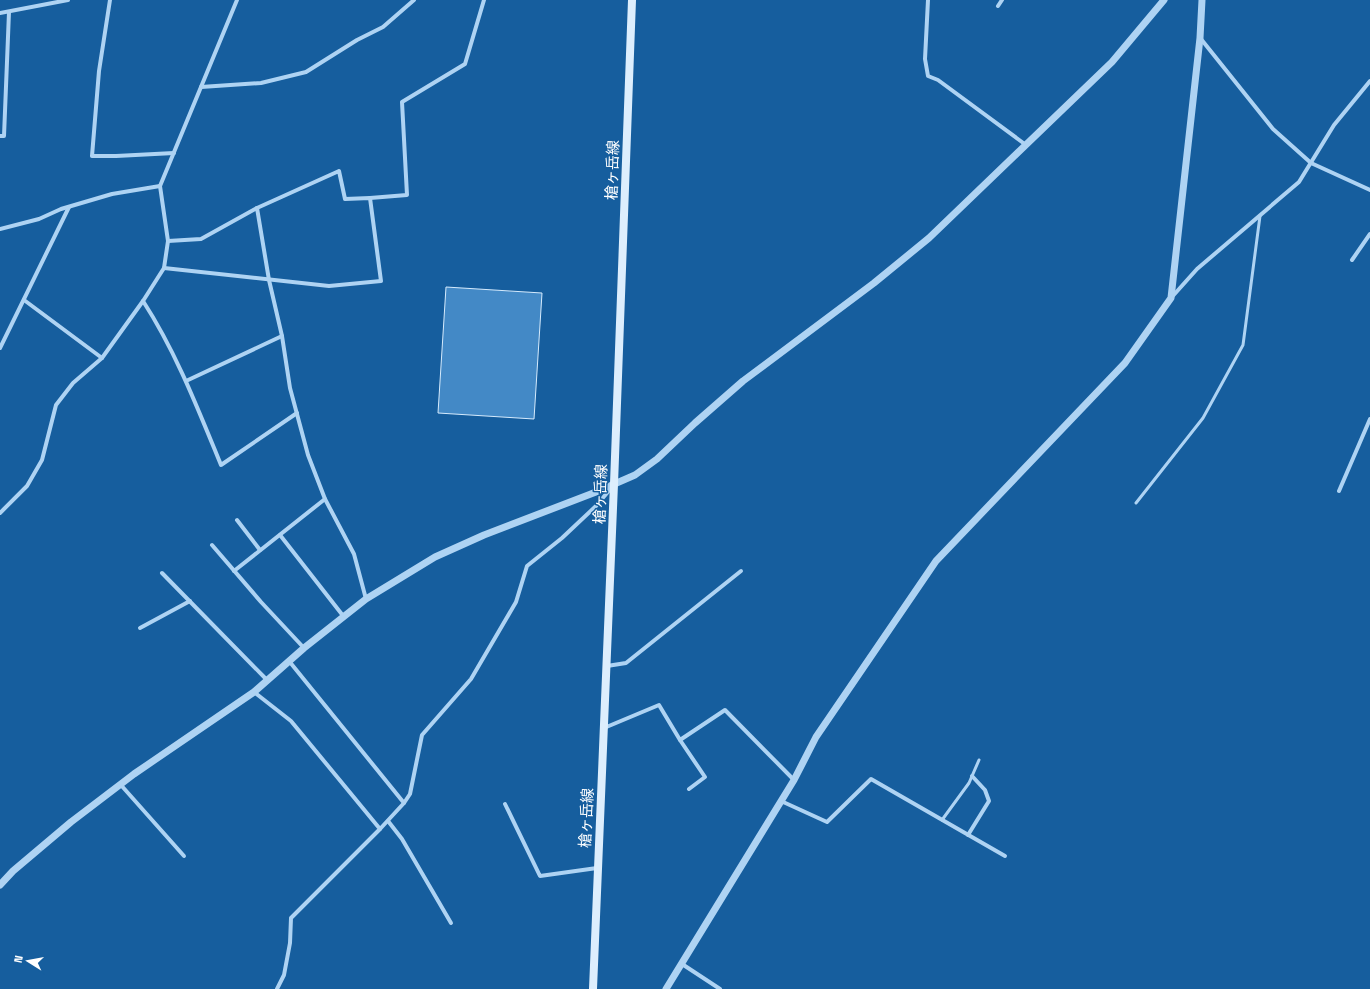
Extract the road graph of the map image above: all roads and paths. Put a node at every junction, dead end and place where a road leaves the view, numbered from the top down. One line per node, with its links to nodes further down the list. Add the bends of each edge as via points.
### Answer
1 (68, 0): 12 (street)
2 (110, 0): 19 (street, via 99,71 92,156)
3 (237, 0): 16 (street)
4 (414, 0): 16 (street, via 383,27 306,72 261,83)
5 (484, 0): 23 (street, via 465,64 402,102 407,195)
6 (632, 0): 42 (main road, 槍ヶ岳線)
7 (928, 0): 18 (street, via 925,59 928,76 938,80)
8 (1002, 0): 11 (street)
9 (1164, 0): 18 (street, via 1112,62)
10 (1202, 0): 14 (street)
11 (998, 6)
12 (9, 12): 13 (street); 17 (street, via 4,136)
13 (0, 14)
14 (1200, 38): 20 (street, via 1273,129); 33 (street)
15 (1370, 81): 20 (street, via 1334,125)
16 (201, 87): 19 (street)
17 (0, 136)
18 (1026, 145): 42 (street, via 929,238 874,283 743,381 657,459 635,475)
19 (174, 153): 21 (street)
20 (1311, 164): 22 (street); 26 (street, via 1299,182)
21 (160, 186): 24 (street, via 112,194); 29 (street)
22 (1370, 190)
23 (370, 198): 25 (street, via 345,199 339,171); 32 (street, via 381,281 329,286)
24 (69, 207): 27 (street, via 39,219); 34 (street)
25 (257, 208): 29 (street, via 201,239); 32 (street)
26 (1260, 216): 33 (street, via 1197,269); 45 (lane, via 1243,344 1204,418)
27 (0, 229)
28 (1370, 234): 30 (street)
29 (168, 241): 31 (street)
30 (1352, 260)
31 (164, 268): 32 (street); 35 (street)
32 (269, 280): 36 (street)
33 (1171, 298): 67 (street, via 1125,363 936,561 816,737)
34 (24, 300): 37 (street); 38 (street)
35 (143, 301): 38 (street); 39 (street)
36 (282, 336): 39 (street); 40 (street, via 290,388)
37 (0, 348)
38 (102, 358): 46 (street, via 73,383 56,405 42,460 27,486)
39 (186, 381): 40 (street, via 221,465)
40 (297, 413): 44 (street, via 308,455)
41 (1370, 419): 43 (street)
42 (614, 484): 54 (street, via 435,557); 60 (main road, 槍ヶ岳線); 71 (street, via 591,511 527,566 516,602 471,679 422,735 410,794)
43 (1339, 491)
44 (325, 499): 48 (street); 54 (street, via 354,554)
45 (1136, 503)
46 (0, 513)
47 (237, 520): 50 (street)
48 (280, 535): 50 (street); 56 (street)
49 (212, 545): 51 (street)
50 (260, 550): 51 (street)
51 (234, 570): 58 (street)
52 (741, 571): 60 (street, via 626,663)
53 (162, 573): 55 (street)
54 (366, 599): 56 (street)
55 (190, 601): 57 (street); 61 (street)
56 (344, 617): 58 (street)
57 (140, 628)
58 (304, 648): 59 (street)
59 (289, 660): 61 (street); 71 (street)
60 (606, 666): 63 (main road, 槍ヶ岳線)
61 (267, 680): 62 (street)
62 (254, 692): 68 (street); 75 (street, via 292,721)
63 (604, 728): 64 (street, via 659,705); 79 (main road, 槍ヶ岳線)
64 (680, 740): 67 (street, via 725,710); 69 (street, via 705,777)
65 (979, 760): 66 (lane)
66 (972, 776): 73 (lane); 76 (street, via 985,790 989,801)
67 (794, 780): 70 (street)
68 (120, 784): 77 (street); 80 (street, via 12,871)
69 (689, 789)
70 (781, 801): 73 (street, via 827,822 871,779); 82 (street)
71 (404, 803): 74 (street)
72 (505, 804): 79 (street, via 540,876)
73 (942, 820): 76 (street)
74 (388, 821): 75 (street); 81 (street, via 402,839)
75 (380, 829): 83 (street, via 291,918 290,943 284,975)
76 (968, 835): 78 (street)
77 (184, 856)
78 (1005, 856)
79 (597, 868): 84 (main road, 槍ヶ岳線)
80 (0, 885)
81 (451, 923)
82 (682, 964): 85 (street); 86 (street)
83 (277, 989)
84 (593, 989)
85 (666, 989)
86 (720, 989)

